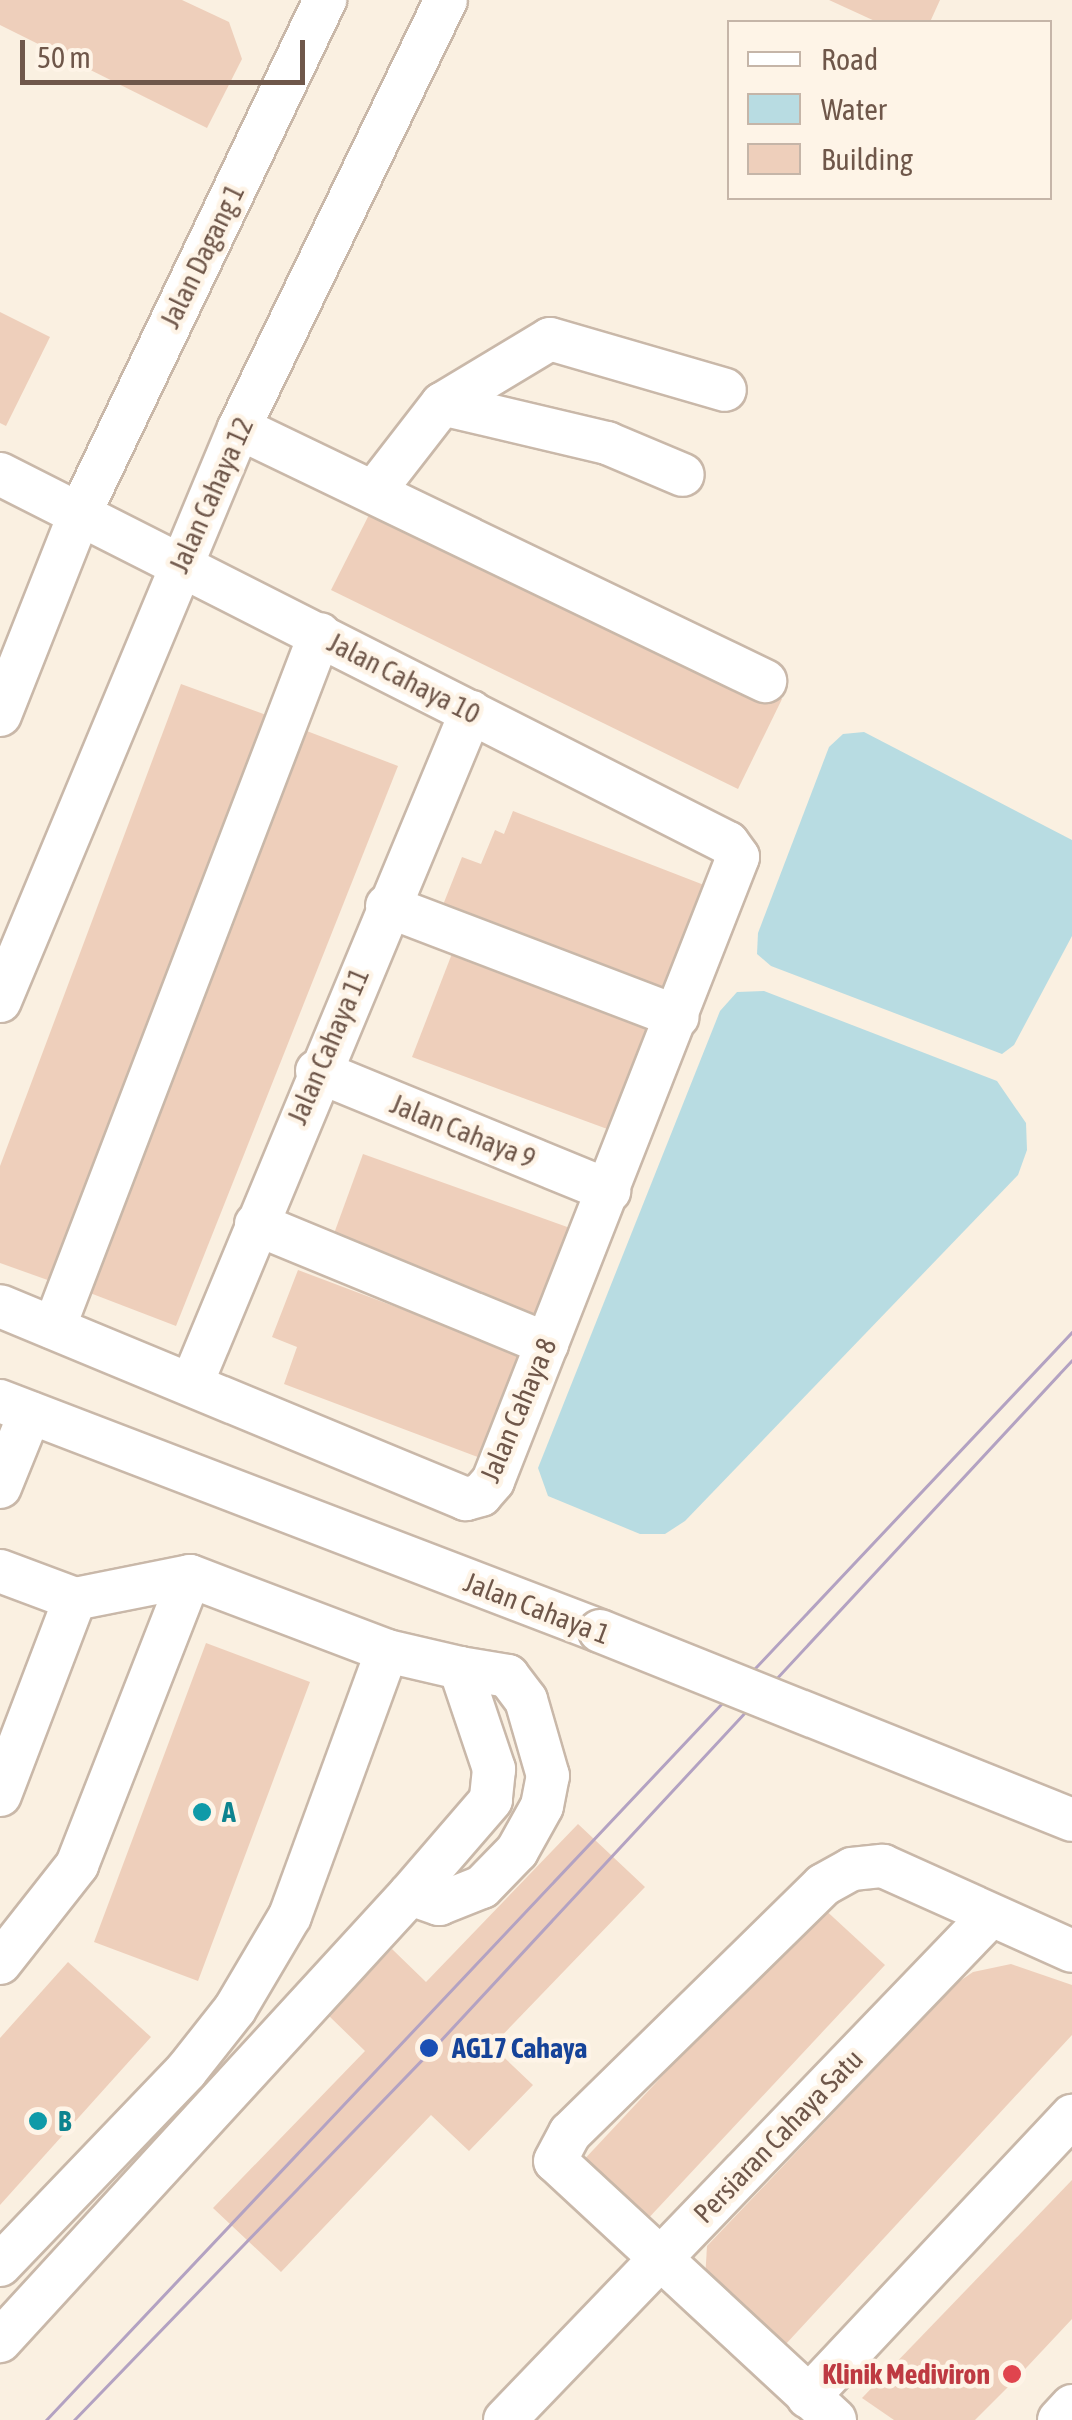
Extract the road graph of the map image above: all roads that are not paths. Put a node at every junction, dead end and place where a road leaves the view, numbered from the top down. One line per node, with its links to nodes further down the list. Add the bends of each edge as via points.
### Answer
1 (323, 0): 9 (street, Jalan Dagang 1)
2 (446, 0): 5 (street, Jalan Cahaya 12)
3 (724, 390): 4 (street, via 550,339)
4 (442, 404): 7 (street, via 608,443); 8 (street)
5 (239, 428): 8 (street); 10 (street, Jalan Cahaya 12)
6 (0, 474): 9 (street, Jalan Cahaya 10)
7 (682, 475)
8 (376, 489): 12 (street)
9 (80, 513): 10 (street, Jalan Cahaya 10); 14 (street, Jalan Dagang 1)
10 (180, 564): 11 (street, Jalan Cahaya 10); 17 (street, Jalan Cahaya 12)
11 (320, 634): 13 (street, Jalan Cahaya 10); 23 (street)
12 (765, 682)
13 (470, 712): 15 (street, Jalan Cahaya 10); 16 (street, Jalan Cahaya 11)
14 (0, 715)
15 (728, 844): 18 (street, Jalan Cahaya 8, via 738,857)
16 (387, 906): 18 (street); 19 (street, Jalan Cahaya 11)
17 (0, 1001)
18 (676, 1017): 20 (street, Jalan Cahaya 8)
19 (317, 1072): 20 (street, Jalan Cahaya 9); 21 (street, Jalan Cahaya 11)
20 (609, 1191): 24 (street, Jalan Cahaya 8)
21 (256, 1224): 24 (street); 25 (street, Jalan Cahaya 11)
22 (0, 1306): 23 (street, Jalan Cahaya 8)
23 (54, 1328): 25 (street, Jalan Cahaya 8)
24 (547, 1344): 25 (street, Jalan Cahaya 8, via 493,1481 466,1499)
25 (192, 1383)
26 (15, 1407): 27 (street); 34 (street, Jalan Cahaya 1, bridge)
27 (0, 1487)
28 (0, 1571): 30 (street)
29 (190, 1576): 30 (street); 31 (street); 37 (street, via 77,1865)
30 (75, 1599): 32 (street)
31 (387, 1651): 40 (street, via 290,1916 235,2010 186,2071); 41 (street, via 460,1668 486,1734 494,1770 490,1800)
32 (11, 1733): 33 (street)
33 (0, 1795)
34 (1072, 1820)
35 (990, 1916): 36 (street); 39 (street, Persiaran Cahaya Satu); 39 (street, via 883,1866 852,1869 822,1885 570,2133 555,2161)
36 (1072, 1952)
37 (0, 1964)
38 (1072, 2116): 43 (street)
39 (657, 2262): 43 (street); 44 (street, Persiaran Cahaya Satu)
40 (0, 2265)
41 (0, 2341)
42 (1072, 2406): 45 (street)
43 (821, 2408)
44 (504, 2420)
45 (1059, 2420)

